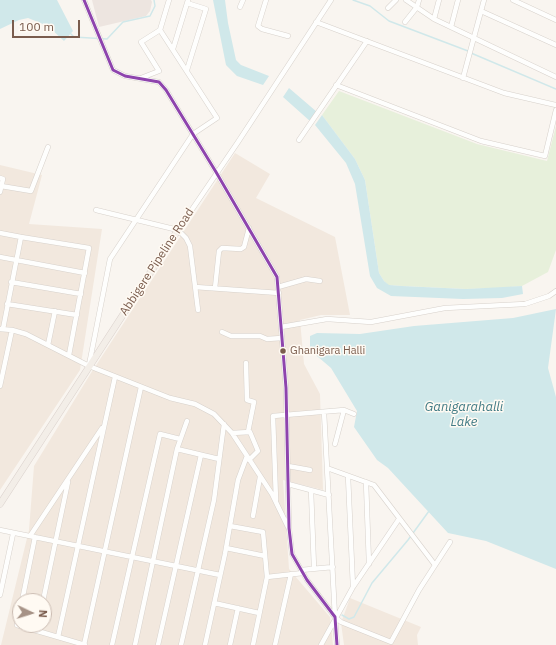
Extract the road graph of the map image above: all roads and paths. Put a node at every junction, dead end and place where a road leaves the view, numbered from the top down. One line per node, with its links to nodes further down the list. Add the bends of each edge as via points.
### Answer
1 (84, 0): 32 (street, via 116,72)
2 (169, 0): 23 (street)
3 (243, 0): 15 (street)
4 (266, 0): 24 (street, via 258,26)
5 (331, 0): 20 (street, Abbigere Pipeline Road)
6 (396, 0): 16 (street)
7 (406, 0): 14 (street)
8 (419, 0): 14 (street)
9 (439, 0): 18 (street)
10 (458, 0): 22 (street)
11 (484, 0): 17 (street)
12 (513, 0): 19 (street)
13 (188, 2): 28 (street); 29 (street, via 206,9)
14 (416, 7): 18 (street); 21 (street)
15 (240, 8)
16 (388, 8)
17 (481, 11): 25 (street); 27 (street)
18 (434, 19): 22 (street)
19 (556, 20)
20 (316, 22): 26 (street); 39 (street, Abbigere Pipeline Road)
21 (405, 22)
22 (451, 27): 25 (street)
23 (160, 30): 28 (street); 32 (street, via 141,42 159,70)
24 (288, 36)
25 (474, 38): 30 (street); 31 (street)
26 (367, 41): 31 (street); 33 (street)
27 (556, 45)
28 (173, 50): 29 (street)
29 (187, 70): 36 (street, via 217,118)
30 (556, 77)
31 (463, 78): 34 (street, via 504,93)
32 (140, 79): 36 (street, via 159,82)
33 (336, 85): 35 (street, via 481,141 545,156); 37 (street)
34 (556, 105)
35 (556, 110)
36 (193, 134): 39 (street); 44 (street)
37 (299, 140)
38 (48, 147): 41 (street, via 31,191)
39 (216, 172): 45 (street); 46 (street, Abbigere Pipeline Road)
40 (0, 178): 41 (street, via 3,179)
41 (1, 186): 42 (street)
42 (0, 192)
43 (96, 210): 44 (street)
44 (136, 220): 46 (street); 72 (street, via 110,259)
45 (249, 228): 55 (street, via 244,247 222,248 219,251); 56 (street, via 277,277)
46 (178, 230): 54 (street, via 188,240); 72 (main road, Abbigere Pipeline Road)
47 (0, 233): 48 (street)
48 (21, 237): 50 (street); 51 (street, via 89,248)
49 (0, 257): 50 (street)
50 (16, 260): 51 (street); 53 (street)
51 (85, 273): 59 (street)
52 (320, 281): 56 (street, via 306,279)
53 (11, 282): 59 (street); 60 (street)
54 (195, 287): 55 (street); 61 (street)
55 (216, 288): 58 (street)
56 (278, 288): 58 (street)
57 (556, 291): 64 (street, via 525,304 445,308 371,322 327,319)
58 (279, 293): 64 (street)
59 (81, 294): 63 (street)
60 (8, 304): 62 (street); 65 (street)
61 (198, 310)
62 (55, 312): 63 (street); 69 (street)
63 (77, 315): 70 (street)
64 (281, 327): 68 (street)
65 (1, 329): 66 (street)
66 (12, 330): 69 (street); 74 (street)
67 (222, 332): 68 (street, via 231,336)
68 (282, 338): 79 (street)
69 (48, 345): 70 (street)
70 (69, 355): 72 (street)
71 (246, 363): 83 (street, via 247,400 254,402)
72 (89, 366): 73 (street); 102 (main road, Abbigere Pipeline Road)
73 (115, 377): 75 (street); 82 (street)
74 (0, 386)
75 (141, 387): 81 (street, via 195,404 214,414); 114 (street)
76 (344, 410): 77 (street); 78 (street); 86 (street)
77 (324, 412): 79 (street); 92 (street)
78 (354, 414)
79 (288, 415): 91 (street); 101 (street, via 273,416)
80 (187, 420): 85 (street)
81 (224, 424): 84 (street); 90 (street)
82 (104, 425): 96 (street); 112 (street)
83 (248, 432): 84 (street); 89 (street, via 258,451)
84 (232, 433): 89 (street)
85 (180, 439): 87 (street); 116 (street, via 160,434)
86 (335, 444)
87 (176, 449): 88 (street); 117 (street)
88 (201, 455): 90 (street); 120 (street)
89 (248, 458): 95 (street); 105 (street, via 238,480)
90 (219, 460): 123 (street, via 214,500)
91 (288, 466): 93 (street); 98 (street)
92 (327, 468): 94 (street); 100 (street)
93 (310, 470)
94 (348, 476): 97 (street); 128 (street)
95 (260, 477): 101 (street); 103 (street)
96 (69, 478): 109 (street); 110 (street)
97 (366, 482): 104 (street, via 374,485); 118 (street)
98 (288, 484): 99 (street); 106 (street)
99 (311, 490): 100 (street); 122 (street)
100 (329, 495): 121 (street)
101 (276, 502): 106 (street)
102 (0, 504)
103 (253, 516)
104 (400, 519): 118 (street); 119 (street)
105 (230, 526): 113 (street); 115 (street, via 263,532)
106 (289, 528): 124 (street, via 292,554)
107 (0, 530): 109 (street)
108 (13, 534): 131 (street)
109 (32, 537): 110 (street); 129 (street)
110 (56, 542): 112 (street); 130 (street)
111 (450, 542): 119 (street)
112 (78, 546): 114 (street); 137 (street)
113 (226, 548): 115 (street); 126 (street)
114 (104, 551): 116 (street); 139 (street)
115 (265, 556): 127 (street)
116 (132, 557): 117 (street); 140 (street)
117 (153, 561): 120 (street); 141 (street)
118 (369, 564): 128 (street)
119 (435, 565): 138 (street)
120 (176, 566): 123 (street); 142 (street)
121 (333, 567): 122 (street); 135 (street)
122 (314, 568): 124 (street)
123 (197, 571): 126 (street); 143 (street)
124 (302, 571): 125 (street); 135 (street)
125 (291, 574): 127 (street); 147 (street)
126 (220, 575): 132 (street)
127 (267, 576): 134 (street)
128 (353, 587): 135 (street)
129 (23, 593)
130 (45, 593)
131 (0, 595)
132 (214, 603): 133 (street); 144 (street)
133 (238, 608): 134 (street); 145 (street)
134 (259, 613): 146 (street)
135 (335, 617): 138 (street, via 340,622); 148 (street); 149 (street)
136 (50, 633): 137 (street)
137 (58, 636): 139 (street)
138 (390, 644): 150 (street)
139 (84, 645)
140 (112, 645)
141 (135, 645)
142 (158, 645)
143 (181, 645)
144 (205, 645)
145 (230, 645)
146 (253, 645)
147 (275, 645)
148 (321, 645)
149 (337, 645)
150 (396, 645)

